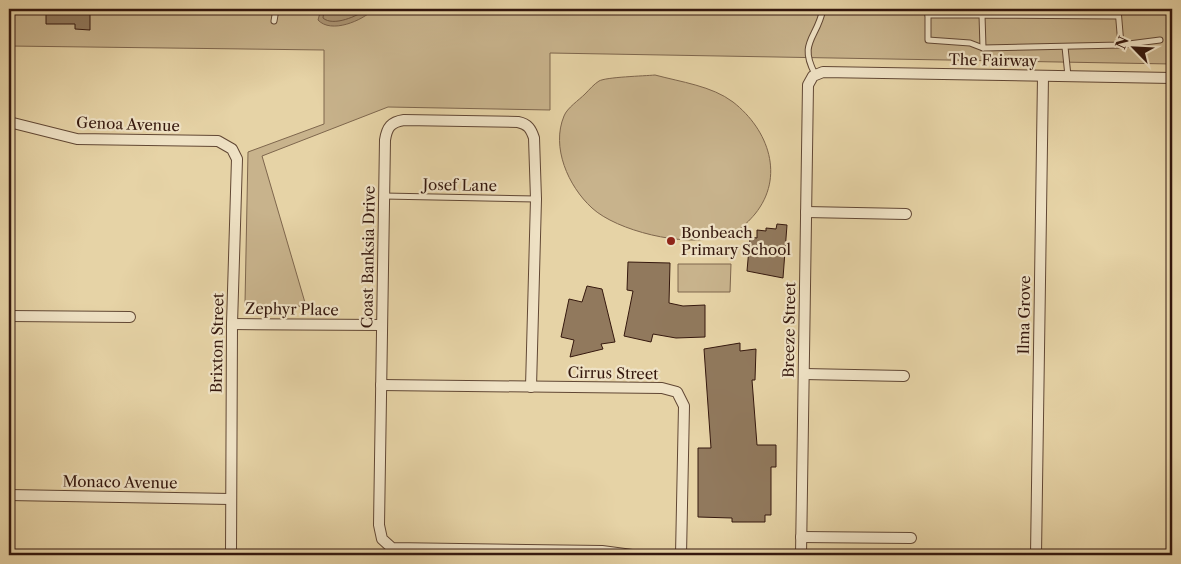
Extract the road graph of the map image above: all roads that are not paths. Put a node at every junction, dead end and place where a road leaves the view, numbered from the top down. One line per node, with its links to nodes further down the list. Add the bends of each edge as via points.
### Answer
1 (276, 9): 8 (lane)
2 (823, 9): 13 (lane, via 807,51)
3 (982, 9): 6 (lane)
4 (1118, 9): 7 (lane)
5 (928, 12): 6 (lane); 12 (lane, via 928,40 970,43)
6 (982, 16): 7 (lane); 12 (lane)
7 (1118, 16): 10 (lane)
8 (274, 21)
9 (1160, 40): 10 (lane)
10 (1122, 45): 11 (lane)
11 (1065, 46): 12 (lane); 15 (lane)
12 (983, 48)
13 (814, 75): 14 (street, The Fairway, via 822,72); 21 (street, Breeze Street, via 808,85)
14 (1043, 76): 15 (street, The Fairway); 39 (street, Ilma Grove)
15 (1068, 77): 16 (street, The Fairway)
16 (1172, 78)
17 (9, 122): 18 (street, Genoa Avenue, via 76,139)
18 (218, 141): 25 (street, Brixton Street, via 232,148 237,159)
19 (384, 196): 20 (lane, Josef Lane); 20 (street, Coast Banksia Drive, via 385,140 389,126 404,120 518,122 528,126 534,138); 26 (street, Coast Banksia Drive)
20 (536, 199): 30 (street, Coast Banksia Drive)
21 (806, 212): 22 (street); 27 (street, Breeze Street)
22 (906, 214)
23 (9, 316): 24 (street)
24 (130, 317)
25 (232, 324): 26 (street, Zephyr Place); 32 (street, Brixton Street)
26 (382, 325): 29 (street, Coast Banksia Drive)
27 (804, 374): 28 (street); 33 (street, Breeze Street)
28 (904, 376)
29 (381, 384): 30 (street, Cirrus Street); 36 (street, Coast Banksia Drive, via 379,525 380,534 388,546 602,551)
30 (531, 387): 37 (street, Cirrus Street, via 662,388 678,392 684,406)
31 (9, 495): 32 (street, Monaco Avenue)
32 (230, 499): 35 (street, Brixton Street)
33 (801, 537): 34 (street); 38 (street, Breeze Street)
34 (911, 538)
35 (231, 555)
36 (632, 555)
37 (682, 555)
38 (801, 555)
39 (1036, 555)

